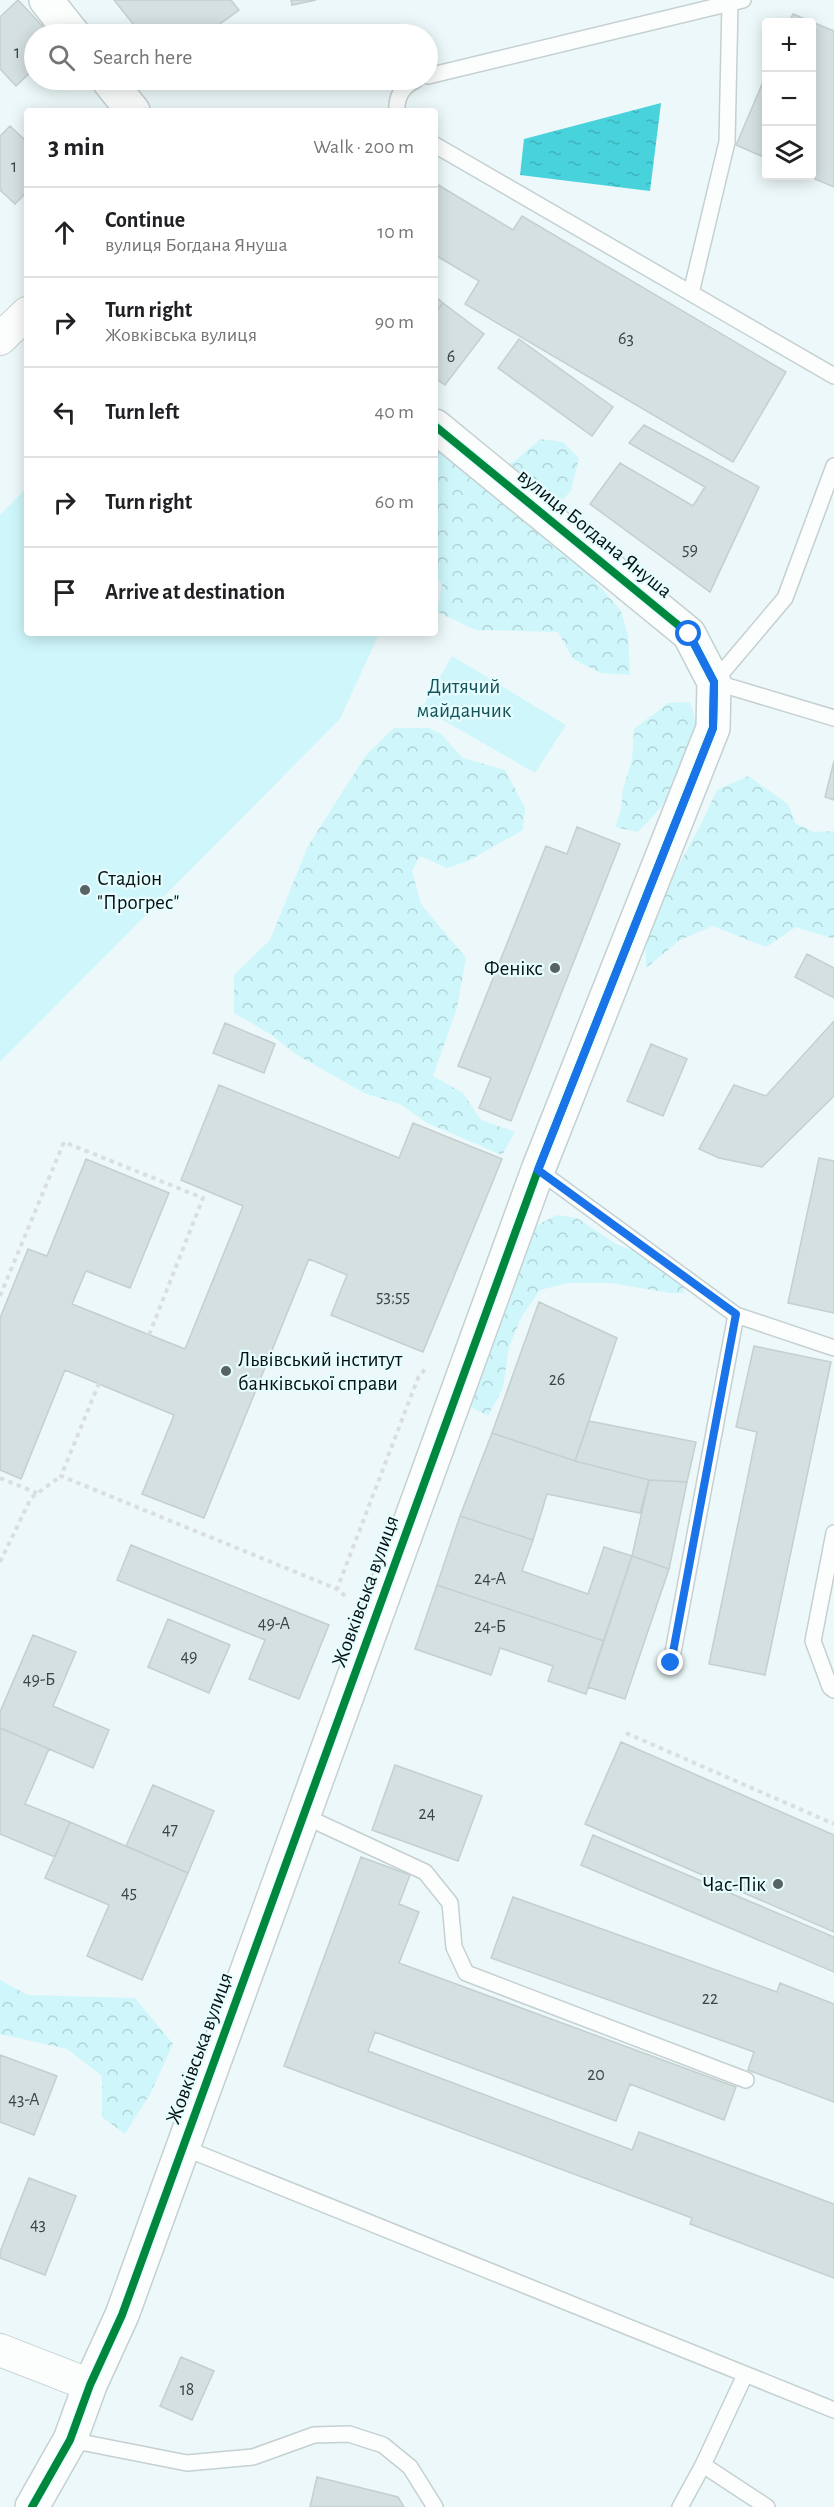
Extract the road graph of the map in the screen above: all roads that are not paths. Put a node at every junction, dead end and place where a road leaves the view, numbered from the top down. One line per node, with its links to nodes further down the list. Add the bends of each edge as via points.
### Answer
1 (46, 0): 3 (street)
2 (736, 2): 4 (lane); 10 (lane, via 727,142)
3 (65, 24)
4 (438, 74)
5 (116, 90): 7 (street)
6 (402, 90): 8 (lane)
7 (131, 108)
8 (397, 108)
9 (438, 147): 10 (lane)
10 (691, 293): 13 (lane)
11 (24, 316): 12 (street)
12 (0, 339)
13 (834, 376)
14 (438, 428): 16 (street, вулиця Богдана Януша, via 689,634)
15 (834, 466): 16 (lane, via 785,598)
16 (714, 682): 17 (lane); 18 (street, Жовківська вулиця, via 713,728)
17 (834, 718)
18 (538, 1170): 19 (lane); 24 (street, Жовківська вулиця)
19 (736, 1314): 20 (lane); 22 (lane)
20 (834, 1348)
21 (834, 1533): 23 (lane, via 813,1641)
22 (671, 1663)
23 (834, 1689)
24 (302, 1815): 25 (lane, via 425,1872 450,1903 454,1947 466,1973); 26 (street, Жовківська вулиця)
25 (746, 2080)
26 (182, 2147): 28 (lane); 29 (street, Жовківська вулиця, via 122,2315)
27 (0, 2350): 29 (street)
28 (745, 2375): 30 (lane); 32 (lane)
29 (90, 2385): 31 (street, Жовківська вулиця)
30 (834, 2410)
31 (70, 2440): 33 (street, Жовківська вулиця); 34 (lane, via 187,2463 253,2457 314,2435 349,2434 382,2445 410,2467)
32 (703, 2465): 35 (lane); 36 (lane)
33 (32, 2507)
34 (435, 2507)
35 (680, 2507)
36 (767, 2507)

